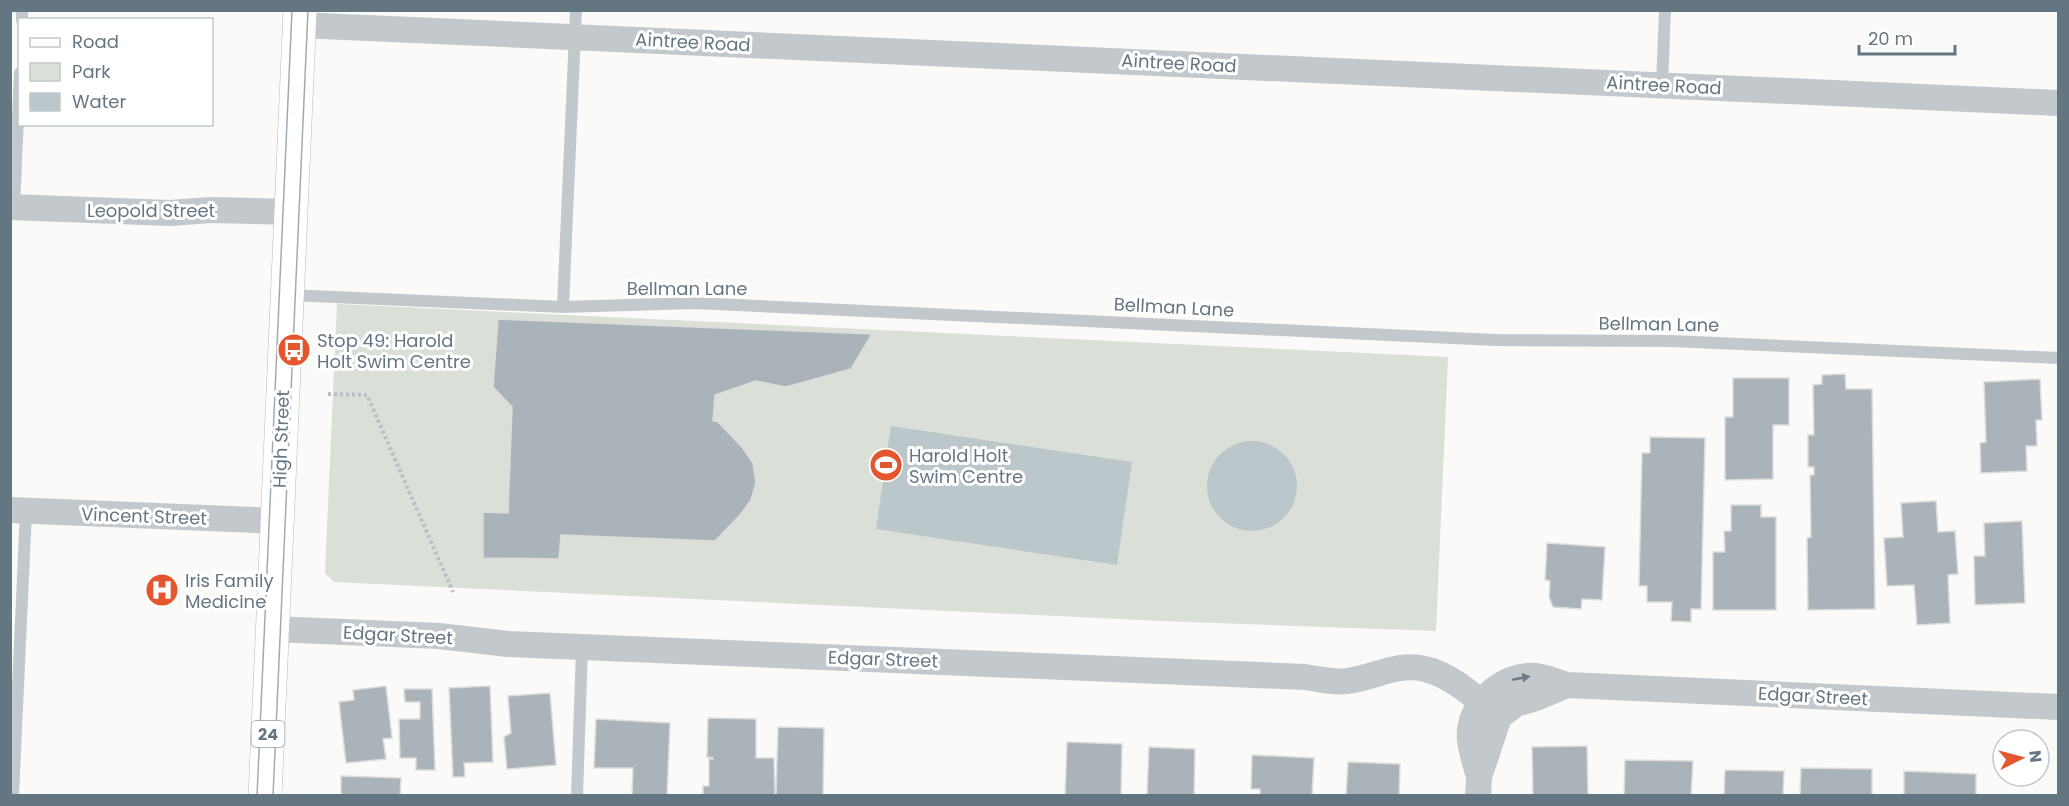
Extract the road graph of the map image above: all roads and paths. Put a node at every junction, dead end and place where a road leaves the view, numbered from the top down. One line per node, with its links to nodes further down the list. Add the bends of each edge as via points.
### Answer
1 (576, 10): 4 (lane)
2 (1665, 10): 5 (lane)
3 (300, 17): 4 (street, Aintree Road); 9 (main road, High Street / 24)
4 (575, 37): 5 (street, Aintree Road); 11 (lane)
5 (1662, 85): 6 (street, Aintree Road)
6 (2058, 103)
7 (18, 106): 8 (lane)
8 (12, 207): 9 (street, Leopold Street, via 170,213)
9 (292, 212): 10 (main road, High Street / 24)
10 (287, 295): 11 (lane, Bellman Lane); 15 (main road, High Street / 24)
11 (562, 307): 12 (lane, Bellman Lane, via 694,303 1496,340 1670,341)
12 (2058, 358)
13 (328, 393): 16 (path, via 367,395)
14 (18, 510): 15 (street, Vincent Street); 22 (lane)
15 (278, 522): 17 (main road, High Street / 24)
16 (453, 592)
17 (273, 629): 18 (street, Edgar Street, via 439,636); 23 (main road, High Street / 24)
18 (582, 648): 20 (street, Edgar Street, via 1344,681 1415,667 1438,673); 24 (lane)
19 (2058, 707): 20 (street, Edgar Street, via 1566,685)
20 (1490, 710): 21 (street)
21 (1479, 786)
22 (14, 795)
23 (265, 795)
24 (577, 795)

